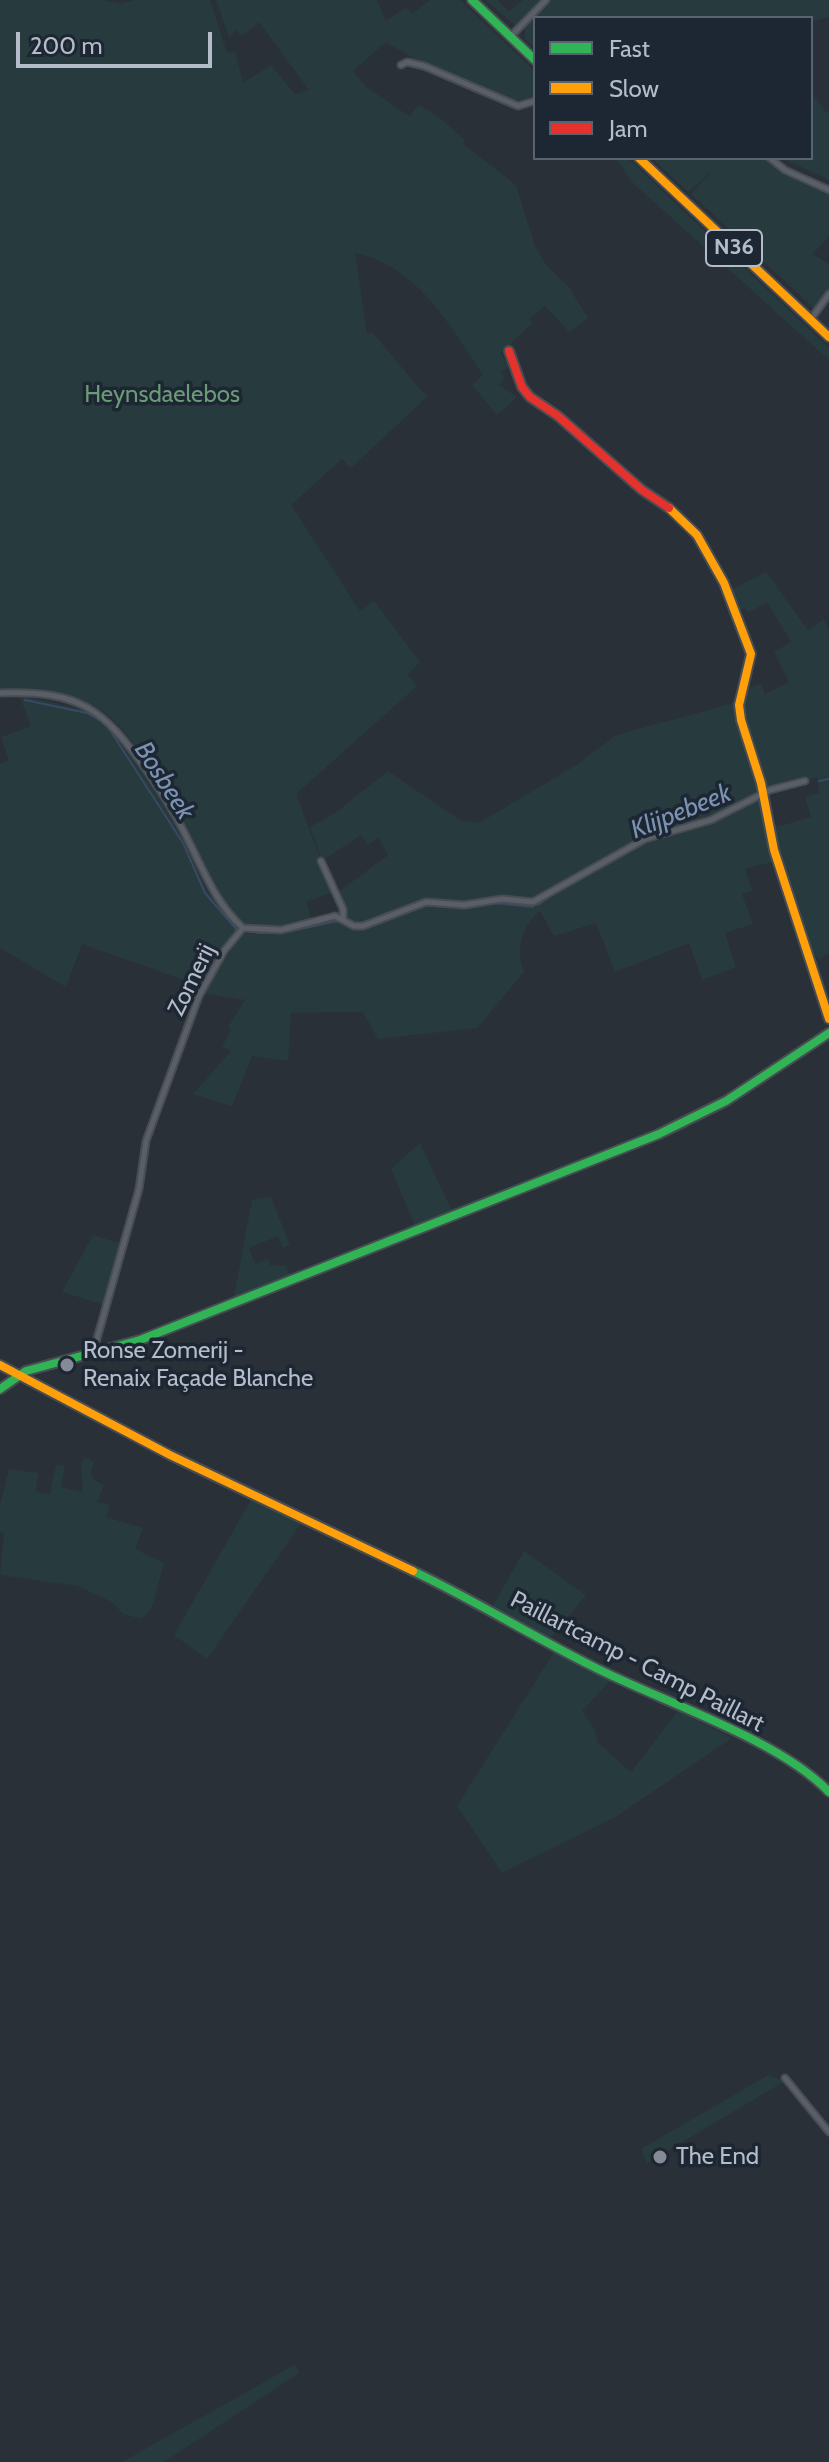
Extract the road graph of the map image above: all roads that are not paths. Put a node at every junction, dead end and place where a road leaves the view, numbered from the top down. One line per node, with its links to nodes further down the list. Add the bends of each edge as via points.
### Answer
1 (472, 0): 3 (street)
2 (546, 0): 3 (street)
3 (510, 37): 4 (street)
4 (533, 58)
5 (401, 65): 6 (street, via 424,66 518,106)
6 (533, 102)
7 (641, 160): 11 (street, N36)
8 (772, 160): 9 (street)
9 (829, 190)
10 (829, 294): 11 (street)
11 (811, 320): 12 (street, N36)
12 (829, 337)
13 (509, 351): 16 (street, via 530,397 680,515 714,561 751,650 739,710)
14 (0, 693): 19 (street, via 33,693 88,707 118,729 165,797 209,889)
15 (805, 781): 16 (street, Zomerij)
16 (761, 794): 18 (street, Zomerij, via 711,820 645,839 533,902 431,901 363,926); 20 (street)
17 (321, 861): 18 (street)
18 (343, 919): 19 (street, Zomerij, via 329,917 281,930)
19 (243, 928): 22 (street, Zomerij, via 201,991 146,1141 139,1189)
20 (829, 1019)
21 (829, 1033): 22 (street, via 726,1101 671,1129)
22 (92, 1354): 24 (street)
23 (0, 1365): 24 (street, Paillartcamp - Camp Paillart)
24 (19, 1375): 25 (street); 26 (street, Paillartcamp - Camp Paillart, via 170,1455 421,1575 593,1667 783,1756)
25 (0, 1389)
26 (829, 1792)
27 (785, 2078): 28 (street)
28 (829, 2132)

